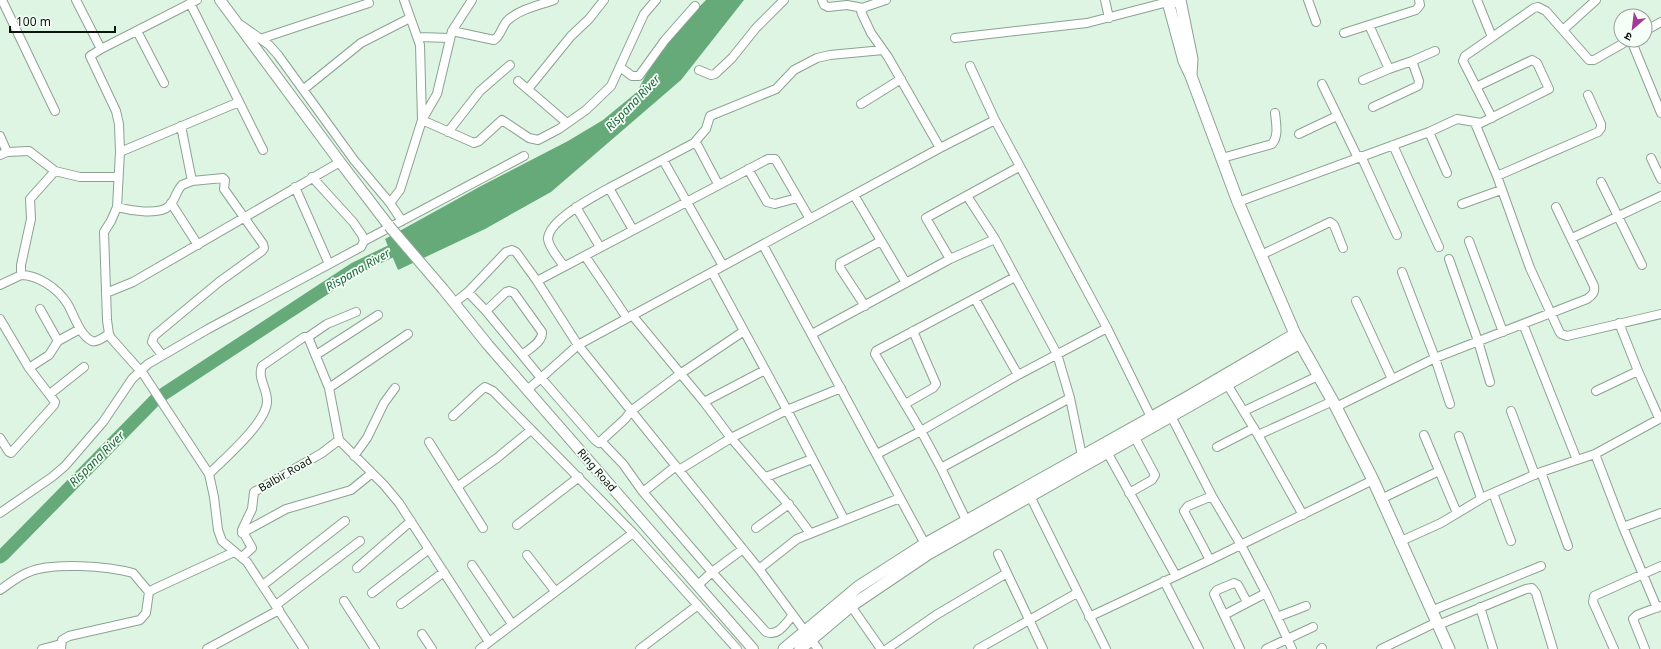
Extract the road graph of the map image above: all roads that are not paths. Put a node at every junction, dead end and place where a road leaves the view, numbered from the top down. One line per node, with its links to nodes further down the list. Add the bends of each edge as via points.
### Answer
1 (2, 0): 58 (street)
2 (76, 0): 37 (street)
3 (220, 0): 25 (street, Ring Road)
4 (404, 0): 22 (street)
5 (472, 0): 30 (street)
6 (554, 0): 30 (street, via 512,17 494,40)
7 (604, 0): 53 (street)
8 (656, 0): 43 (street, via 644,14)
9 (784, 0): 45 (street, via 715,74)
10 (822, 0): 21 (street, via 828,7 847,5)
11 (886, 0): 21 (street)
12 (1105, 0): 23 (street)
13 (1174, 0): 23 (street); 80 (main road, via 1184,61)
14 (1308, 0): 24 (street)
15 (1419, 0): 26 (street, via 1420,5 1416,10)
16 (1477, 0): 32 (street)
17 (1596, 0): 27 (street)
18 (194, 2): 28 (street); 55 (street)
19 (370, 3): 34 (street)
20 (695, 6): 43 (street, via 665,40 639,76 632,76)
21 (863, 8): 38 (street, via 862,14)
22 (410, 18): 31 (street); 52 (street, via 361,43)
23 (1109, 18): 33 (street, via 1069,26)
24 (1316, 22)
25 (239, 24): 34 (street); 83 (street, Ring Road)
26 (1369, 25): 29 (street); 44 (street)
27 (1563, 30): 32 (street, via 1546,11 1538,7); 35 (street, via 1592,61)
28 (136, 31): 37 (street); 49 (street)
29 (1344, 33)
30 (451, 35): 31 (street); 63 (street, via 437,94)
31 (419, 37): 63 (street)
32 (1492, 37): 51 (street, via 1464,58 1463,62)
33 (955, 38)
34 (260, 39): 52 (street, via 278,55)
35 (1616, 48)
36 (1633, 48): 60 (street)
37 (102, 49): 76 (street, via 91,55 90,59 118,118)
38 (883, 50): 46 (street); 72 (street, via 817,58 794,70 776,89 710,116 706,129)
39 (1435, 51): 40 (street)
40 (1412, 60): 44 (street); 57 (street, via 1419,81 1418,86)
41 (510, 65): 68 (street, via 476,95)
42 (970, 66): 64 (street)
43 (620, 67): 65 (street, via 606,92)
44 (1388, 68): 47 (street)
45 (699, 70)
46 (901, 79): 56 (street); 74 (street)
47 (1363, 80)
48 (518, 81): 53 (street)
49 (164, 83)
50 (1322, 84): 61 (street)
51 (1476, 87): 62 (street); 62 (street, via 1528,60 1537,63 1549,90)
52 (304, 89): 105 (street, via 354,160)
53 (528, 89): 65 (street)
54 (1588, 95): 88 (street, via 1601,124 1598,132)
55 (239, 102): 67 (street); 75 (street)
56 (861, 104)
57 (1372, 107)
58 (55, 110)
59 (1276, 113): 80 (street, via 1276,136 1272,144)
60 (1661, 113)
61 (1337, 116): 70 (street); 79 (street)
62 (1492, 118): 66 (street)
63 (422, 120): 68 (street); 105 (street, via 400,190)
64 (995, 120): 74 (street); 84 (street)
65 (567, 123): 68 (street, via 538,140 529,138 502,120 474,143)
66 (1476, 123): 69 (street, via 1457,119); 88 (street)
67 (181, 126): 76 (street); 92 (street)
68 (448, 132)
69 (1429, 132): 73 (street); 87 (street)
70 (1299, 134)
71 (0, 136): 77 (street)
72 (694, 143): 82 (street); 94 (street)
73 (1393, 145): 79 (street); 124 (street)
74 (940, 148): 98 (street)
75 (263, 150)
76 (120, 152): 89 (street)
77 (4, 153): 86 (street, via 29,151)
78 (524, 156): 113 (street)
79 (1359, 157): 103 (street); 115 (street)
80 (1222, 158): 103 (main road)
81 (1651, 158): 91 (street)
82 (663, 160): 96 (street); 102 (street)
83 (340, 162): 90 (street); 145 (street, Ring Road, bridge, via 389,226)
84 (1019, 167): 99 (street); 157 (street)
85 (748, 169): 94 (street); 101 (street, via 767,202 775,204); 101 (street, via 768,158 775,159)
86 (55, 171): 89 (street, via 80,177); 136 (street, via 30,198 31,219)
87 (1447, 173)
88 (1497, 176): 97 (street)
89 (118, 177): 107 (street)
90 (312, 177): 95 (street); 118 (street, via 353,222)
91 (1661, 179)
92 (192, 181): 104 (street, via 179,188); 111 (street, via 224,179 224,189)
93 (1601, 182): 110 (street)
94 (718, 184): 102 (street)
95 (295, 187): 111 (street); 130 (street)
96 (609, 188): 108 (street); 114 (street)
97 (1501, 190): 106 (street); 150 (street)
98 (854, 195): 112 (street); 119 (street)
99 (967, 196): 117 (street); 128 (street, via 926,218)
100 (1661, 196): 110 (street)
101 (797, 198): 112 (street)
102 (687, 201): 114 (street); 133 (street)
103 (1238, 202): 126 (main road)
104 (171, 203): 107 (street, via 166,208 150,211); 121 (street)
105 (390, 203): 113 (street)
106 (1462, 204)
107 (117, 207): 142 (street, via 104,232)
108 (576, 207): 123 (street); 132 (street, via 554,226 549,234 549,244)
109 (1556, 207): 116 (street)
110 (1617, 216): 116 (street); 131 (street)
111 (244, 217): 121 (street); 172 (street, via 264,248 218,282 154,336 152,342)
112 (810, 219): 122 (street)
113 (402, 221): 118 (street)
114 (633, 230): 123 (street)
115 (1397, 235)
116 (1572, 238): 150 (street, via 1594,291 1587,299)
117 (995, 239): 128 (street); 137 (street)
118 (364, 241): 130 (street, via 362,247)
119 (881, 241): 139 (street); 146 (street, via 840,263 840,268)
120 (1469, 241): 161 (street)
121 (198, 245): 142 (street, via 133,282)
122 (762, 245): 133 (street); 164 (street)
123 (600, 247): 127 (street)
124 (1439, 247)
125 (1343, 248): 126 (street, via 1334,225 1330,222)
126 (1261, 255): 166 (main road)
127 (585, 256): 132 (street); 153 (street)
128 (950, 259): 139 (street)
129 (1449, 259): 168 (street)
130 (330, 264): 172 (street)
131 (1642, 265)
132 (564, 266): 138 (street)
133 (723, 266): 134 (street)
134 (712, 272): 153 (street); 159 (street)
135 (1402, 272): 174 (street)
136 (21, 275): 140 (street); 158 (street, via 28,275 48,284 64,300)
137 (1015, 277): 143 (street); 171 (street)
138 (538, 281): 141 (street, via 512,250 506,252); 169 (street)
139 (906, 283): 146 (street)
140 (0, 285)
141 (468, 292): 145 (street); 148 (street)
142 (106, 293): 162 (street)
143 (975, 299): 160 (street); 181 (street)
144 (1356, 301): 184 (street)
145 (454, 303): 190 (street, Ring Road)
146 (865, 306): 164 (street)
147 (40, 309): 167 (street)
148 (486, 311): 170 (street); 170 (street, via 506,292 514,293 542,332 539,341)
149 (356, 312): 165 (street, via 327,324)
150 (1550, 314): 155 (street, via 1561,334 1567,336); 156 (street)
151 (1661, 314): 155 (street)
152 (378, 315): 173 (street)
153 (629, 317): 169 (street); 180 (street)
154 (0, 319): 176 (street)
155 (1619, 323): 178 (street)
156 (1523, 324): 161 (street); 224 (street)
157 (1107, 328): 171 (street); 204 (street)
158 (80, 329): 162 (street, via 94,341); 167 (street)
159 (744, 331): 177 (street); 180 (street)
160 (913, 331): 195 (street, via 936,384); 195 (street, via 878,348 875,354)
161 (1503, 332): 168 (street)
162 (109, 334): 179 (street)
163 (408, 334): 187 (street)
164 (812, 334): 189 (street)
165 (309, 338): 173 (street); 229 (street, via 304,337 262,366 260,373 267,401 263,416)
166 (1297, 338): 182 (main road); 186 (main road); 204 (main road)
167 (58, 341): 176 (street, via 49,355)
168 (1478, 341): 174 (street); 185 (street)
169 (578, 345): 183 (street); 199 (street)
170 (522, 354): 183 (street)
171 (1057, 354): 181 (street); 193 (street)
172 (162, 355): 179 (street)
173 (316, 355): 187 (street)
174 (1435, 358): 184 (street); 197 (street)
175 (84, 367): 192 (street)
176 (29, 368): 192 (street)
177 (765, 370): 194 (street); 198 (street)
178 (1638, 371): 191 (street); 205 (street)
179 (142, 373): 229 (street); 244 (street, via 132,379 103,422 65,466)
180 (680, 374): 194 (street); 199 (street)
181 (1018, 375): 207 (street)
182 (1318, 376): 196 (main road); 201 (street)
183 (541, 378): 190 (street); 215 (street, via 595,440)
184 (1392, 379): 196 (street)
185 (1490, 382)
186 (1227, 384): 201 (street); 203 (main road)
187 (329, 388): 214 (street)
188 (395, 388): 221 (street)
189 (841, 388): 198 (street); 219 (street)
190 (527, 390): 284 (street, Ring Road)
191 (1596, 391)
192 (50, 394): 212 (street, via 55,404 14,451 9,453)
193 (1070, 398): 222 (street); 226 (street)
194 (704, 402): 213 (street)
195 (905, 404): 207 (street)
196 (1334, 404): 208 (street); 233 (main road)
197 (1450, 404)
198 (787, 410): 213 (street); 223 (street)
199 (631, 411): 215 (street); 225 (street)
200 (1511, 411): 230 (street)
201 (1244, 412): 208 (street)
202 (453, 416): 206 (street, via 485,388 493,391)
203 (1171, 416): 209 (main road); 239 (street)
204 (1151, 417): 209 (main road)
205 (1660, 418): 220 (street)
206 (531, 430): 232 (street); 234 (street)
207 (921, 431): 219 (street); 226 (street)
208 (1256, 431): 217 (street); 247 (street)
209 (1132, 433): 218 (main road); 222 (main road); 237 (street, via 1155,475 1152,480)
210 (1424, 435): 227 (street)
211 (1459, 436): 241 (street)
212 (0, 438)
213 (731, 438): 225 (street); 231 (street)
214 (339, 440): 221 (street); 256 (street, Balbir Road, via 314,458 256,490 252,495 252,509)
215 (601, 441): 235 (street, via 623,464)
216 (429, 442): 234 (street)
217 (1218, 447)
218 (1107, 452): 236 (main road); 237 (street)
219 (877, 454): 240 (street)
220 (1595, 454): 224 (street); 253 (street)
221 (354, 456): 228 (street)
222 (1082, 456): 236 (main road)
223 (812, 459): 231 (street); 248 (street)
224 (1577, 460): 230 (street)
225 (678, 468): 235 (street); 266 (street)
226 (941, 468): 251 (street)
227 (1439, 470): 242 (street); 245 (street)
228 (372, 473): 250 (street, via 392,494); 256 (street, via 351,490 286,509)
229 (209, 474): 267 (street, via 220,536)
230 (1538, 474): 238 (street); 264 (street)
231 (766, 477): 243 (street)
232 (579, 478): 252 (street); 257 (street)
233 (1373, 480): 242 (main road); 247 (street)
234 (457, 487): 254 (street)
235 (643, 492): 278 (street)
236 (1028, 492): 251 (main road); 289 (street); 295 (main road, via 928,554)
237 (1129, 493): 281 (street)
238 (1493, 493): 241 (street); 260 (street)
239 (1212, 496): 263 (street); 271 (street, via 1188,506 1184,511)
240 (900, 498): 248 (street); 262 (street)
241 (1481, 498): 245 (street)
242 (1381, 499): 261 (main road)
243 (789, 504): 255 (street); 258 (street)
244 (0, 513)
245 (1457, 513): 261 (street, via 1441,524)
246 (1661, 513): 253 (street)
247 (1303, 514): 263 (street)
248 (844, 519): 258 (street)
249 (345, 521): 283 (street)
250 (411, 521): 265 (street); 275 (street)
251 (967, 522): 262 (main road)
252 (518, 525)
253 (1623, 527): 279 (street)
254 (483, 528)
255 (756, 528)
256 (242, 533): 270 (street, via 252,548)
257 (633, 533): 288 (street); 294 (street)
258 (810, 533): 276 (street, via 790,543)
259 (360, 541): 297 (street)
260 (1510, 541)
261 (1399, 542): 300 (main road)
262 (926, 544): 310 (main road, via 858,587)
263 (1241, 545): 271 (street); 290 (street)
264 (1568, 546)
265 (429, 549): 277 (street); 287 (street)
266 (743, 549): 276 (street); 278 (street)
267 (234, 552): 270 (street); 286 (street)
268 (998, 554): 280 (street)
269 (527, 555): 288 (street)
270 (242, 557): 283 (street)
271 (1210, 560): 281 (street)
272 (472, 565): 306 (street)
273 (1541, 566): 300 (street)
274 (1661, 566): 279 (street)
275 (357, 568)
276 (759, 569): 301 (street)
277 (444, 572): 293 (street); 312 (street)
278 (712, 572): 284 (street); 301 (street, via 766,632 778,632)
279 (1643, 573): 299 (street); 340 (street, via 1596,594 1592,599)
280 (1007, 574): 305 (street); 328 (street, via 936,615)
281 (1176, 576): 282 (street)
282 (1164, 581): 303 (street); 332 (street)
283 (263, 585): 297 (street)
284 (698, 585): 323 (street, Ring Road)
285 (0, 590): 286 (street, via 37,569 70,566 133,573)
286 (149, 592): 314 (street, via 146,613 140,620 69,636 62,640)
287 (372, 592)
288 (555, 592): 306 (street)
289 (1077, 593): 303 (street); 305 (street)
290 (1266, 593): 292 (street); 304 (street)
291 (344, 601): 318 (street)
292 (1247, 602): 302 (street); 302 (street, via 1236,583 1217,590 1214,597)
293 (400, 604)
294 (698, 605): 321 (street); 322 (street)
295 (851, 606): 310 (main road); 327 (street)
296 (1306, 606): 304 (street)
297 (278, 607): 316 (street); 317 (street)
298 (1480, 607): 307 (street); 338 (street); 339 (street, via 1532,588 1536,593)
299 (1659, 607): 341 (street, via 1633,619)
300 (1431, 611): 307 (main road)
301 (794, 615): 310 (street)
302 (1224, 615): 333 (street)
303 (1089, 617): 331 (street)
304 (1277, 617): 311 (street)
305 (1029, 620): 329 (street); 330 (street)
306 (512, 624): 312 (street)
307 (1437, 624): 313 (street); 337 (main road)
308 (1313, 627): 311 (street)
309 (422, 634): 319 (street)
310 (807, 635): 324 (main road); 325 (main road); 326 (street)
311 (1287, 638): 334 (street); 335 (street)
312 (489, 642): 320 (street)
313 (1395, 646): 336 (street)
314 (61, 647): 315 (street)
315 (42, 649)
316 (207, 649)
317 (304, 649)
318 (375, 649)
319 (432, 649)
320 (480, 649)
321 (640, 649)
322 (737, 649)
323 (753, 649)
324 (784, 649)
325 (800, 649)
326 (818, 649)
327 (881, 649)
328 (887, 649)
329 (978, 649)
330 (1043, 649)
331 (1106, 649)
332 (1199, 649)
333 (1240, 649)
334 (1266, 649)
335 (1292, 649)
336 (1381, 649)
337 (1449, 649)
338 (1493, 649)
339 (1553, 649)
340 (1614, 649)
341 (1645, 649)

